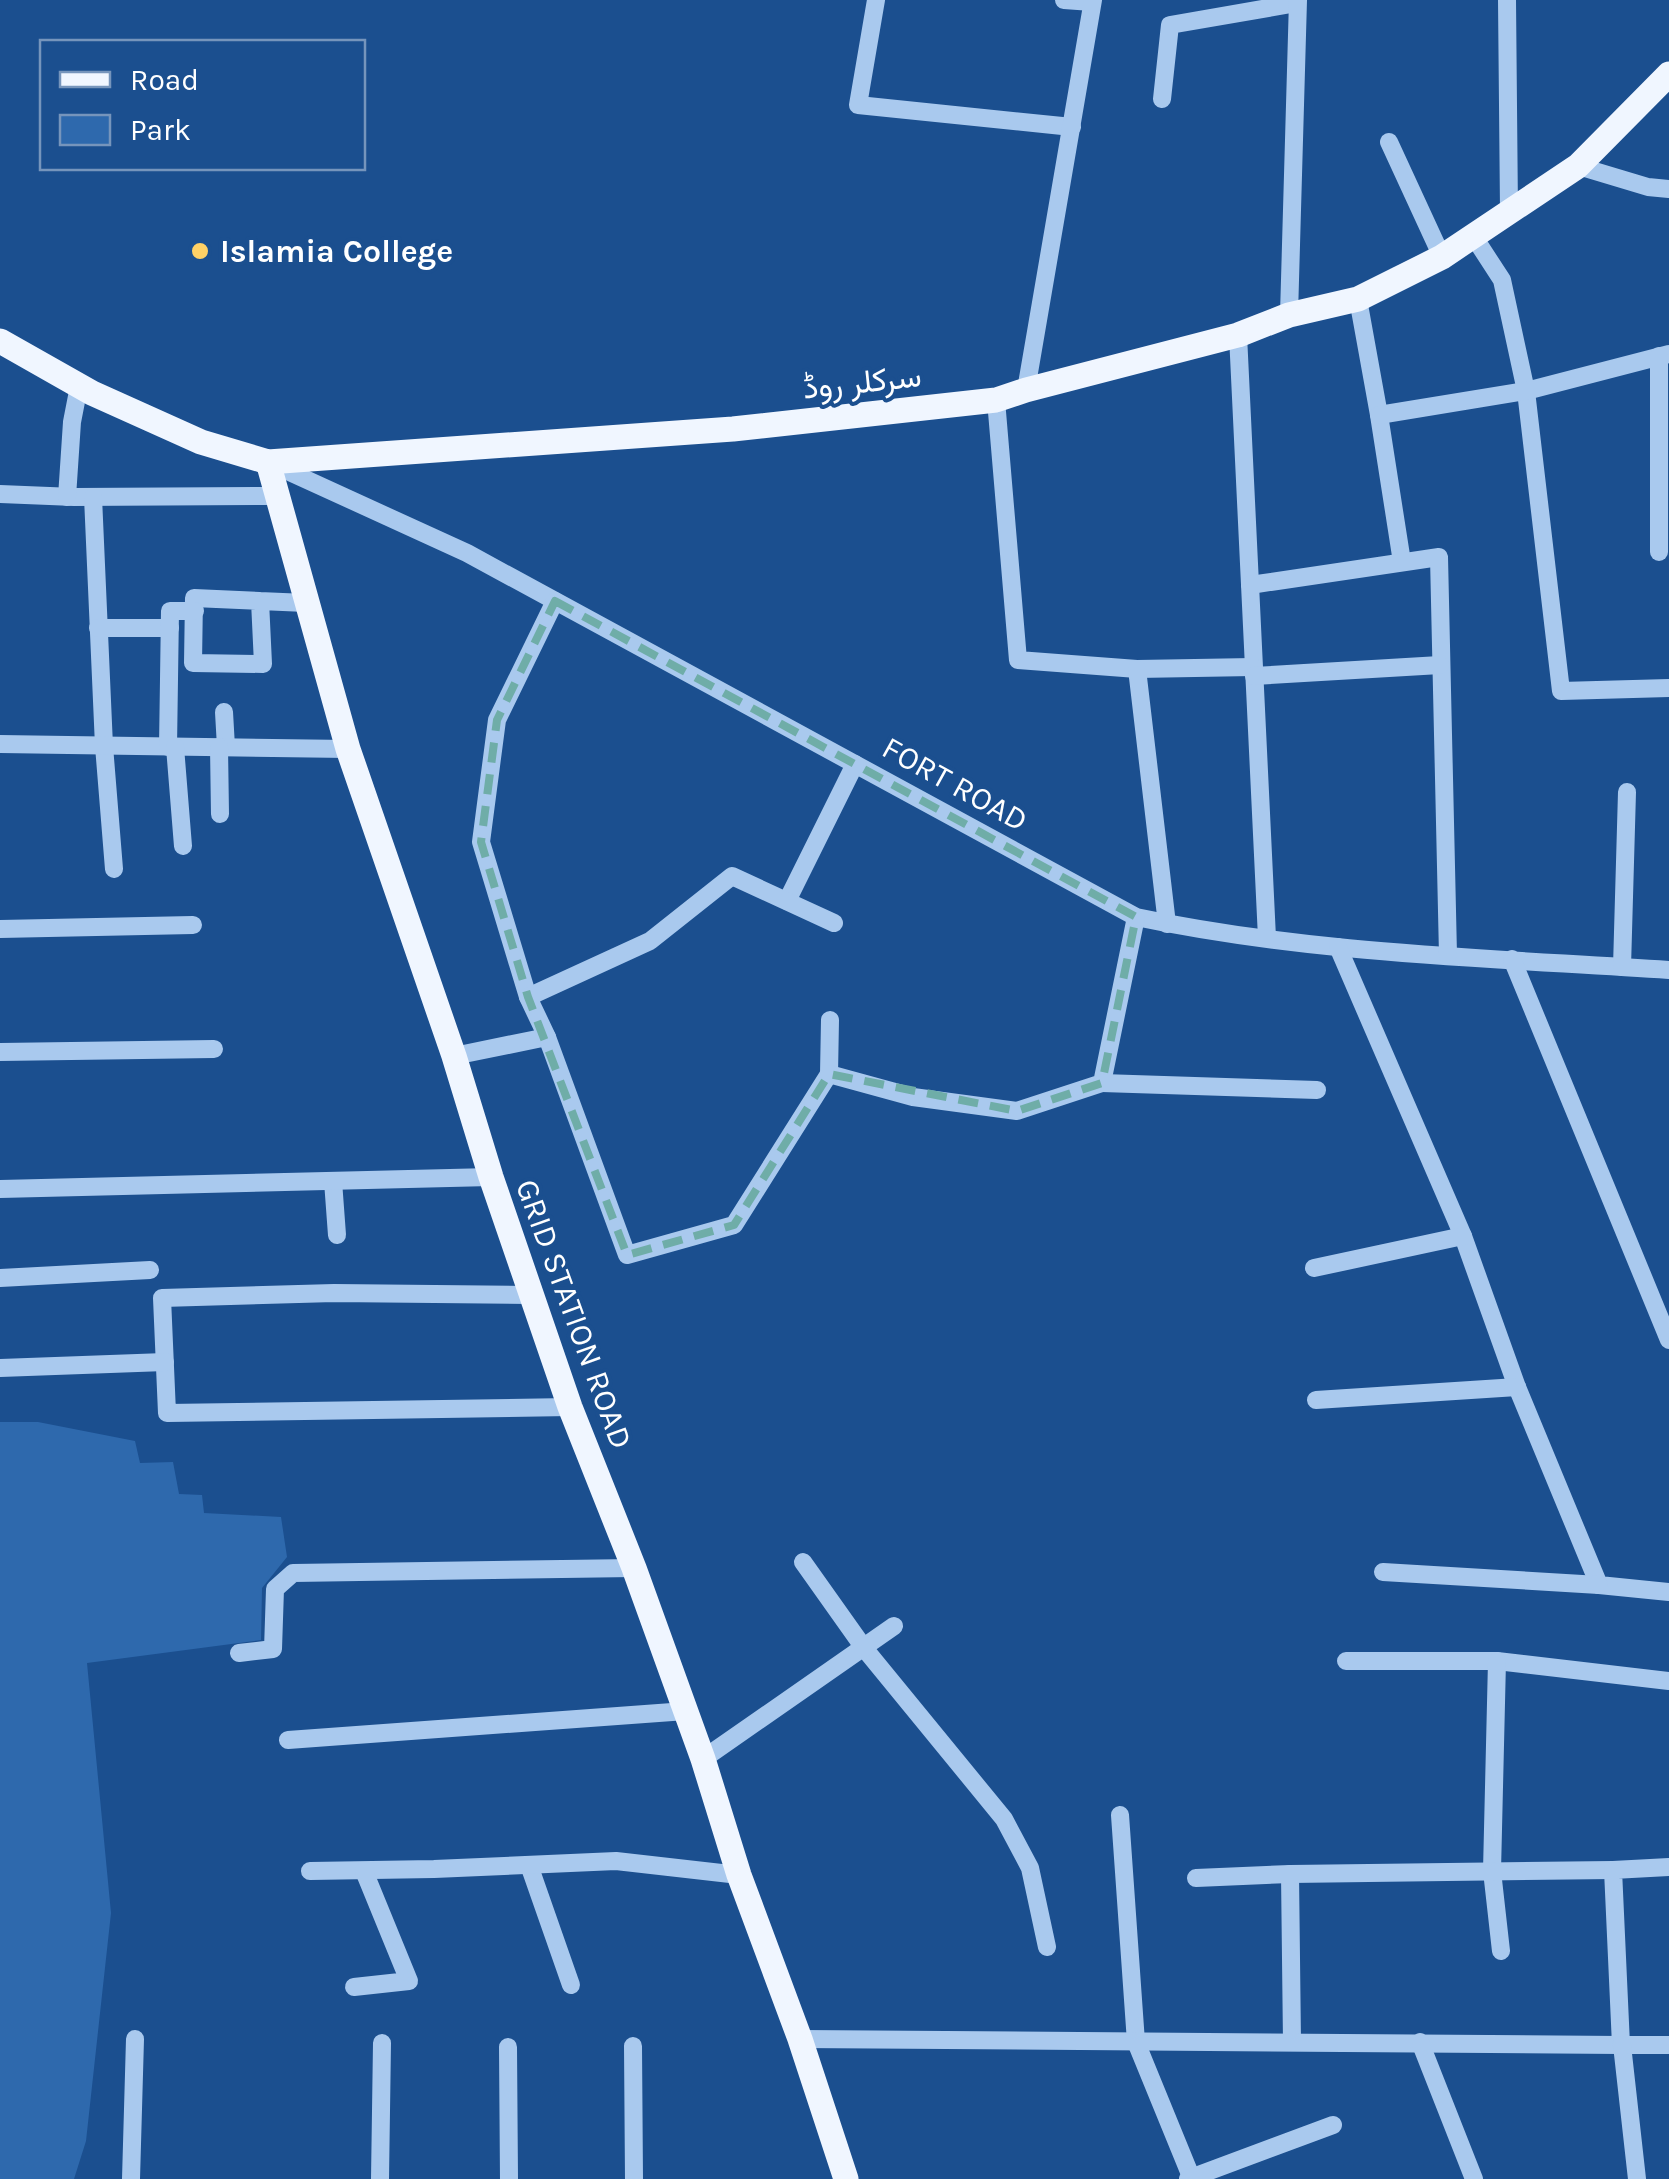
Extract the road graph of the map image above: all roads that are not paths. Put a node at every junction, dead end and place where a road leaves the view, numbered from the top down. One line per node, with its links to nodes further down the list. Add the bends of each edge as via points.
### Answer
1 (876, 0): 8 (street, via 858,105)
2 (1064, 0): 4 (street)
3 (1507, 0): 12 (street)
4 (1092, 1): 8 (street)
5 (1298, 2): 7 (street, via 1170,25); 16 (street)
6 (1669, 74): 10 (main road, سرکلر روڈ)
7 (1162, 99)
8 (1072, 127): 21 (street)
9 (1390, 142): 14 (street)
10 (1578, 166): 11 (street); 12 (main road, سرکلر روڈ)
11 (1669, 190)
12 (1509, 212): 13 (main road, سرکلر روڈ)
13 (1474, 237): 14 (main road, سرکلر روڈ); 22 (street, via 1502,280)
14 (1442, 257): 15 (main road, سرکلر روڈ)
15 (1358, 299): 16 (main road, سرکلر روڈ); 24 (street)
16 (1289, 315): 17 (main road, سرکلر روڈ)
17 (1238, 335): 21 (main road, سرکلر روڈ); 32 (street)
18 (0, 341): 20 (main road, سرکلر روڈ)
19 (1664, 355): 22 (street); 30 (street)
20 (79, 386): 25 (main road, سرکلر روڈ, via 202,442); 27 (street)
21 (1026, 390): 23 (main road, سرکلر روڈ)
22 (1526, 391): 24 (street); 42 (street, via 1560,691)
23 (996, 400): 25 (main road, سرکلر روڈ, via 733,429); 40 (street, via 1018,660)
24 (1379, 415): 31 (street)
25 (268, 462): 28 (main road, GRID STATION ROAD); 34 (street, FORT ROAD)
26 (0, 494): 27 (street)
27 (67, 496): 29 (street)
28 (276, 496): 29 (street); 35 (main road, GRID STATION ROAD)
29 (93, 497): 37 (street)
30 (1659, 552)
31 (1402, 562): 32 (street); 39 (street, via 1438,557)
32 (1250, 585): 41 (street)
33 (260, 601): 35 (street); 36 (street, via 194,598); 36 (street, via 263,664 193,663)
34 (555, 601): 49 (street, FORT ROAD); 66 (street, via 497,720 481,842)
35 (306, 603): 48 (main road, GRID STATION ROAD)
36 (194, 611): 38 (street, via 170,611)
37 (98, 628): 38 (street); 45 (street)
38 (170, 628): 46 (street)
39 (1440, 665): 41 (street); 62 (street)
40 (1137, 669): 41 (street); 58 (street)
41 (1253, 672): 60 (street)
42 (1669, 688)
43 (224, 712): 47 (street)
44 (0, 744): 45 (street)
45 (104, 746): 46 (street); 53 (street)
46 (172, 747): 47 (street); 52 (street)
47 (222, 747): 48 (street); 51 (street)
48 (348, 749): 71 (main road, GRID STATION ROAD)
49 (855, 764): 54 (street); 55 (street, FORT ROAD)
50 (1626, 792): 64 (street)
51 (220, 814)
52 (183, 846)
53 (114, 869)
54 (786, 902): 56 (street); 66 (street, via 732,876 650,941)
55 (1136, 917): 58 (street, FORT ROAD); 73 (street)
56 (834, 923)
57 (193, 924): 59 (street)
58 (1168, 924): 60 (street, FORT ROAD)
59 (0, 929)
60 (1266, 938): 61 (street, FORT ROAD)
61 (1338, 947): 62 (street, FORT ROAD); 79 (street)
62 (1448, 956): 63 (street, FORT ROAD)
63 (1512, 959): 64 (street, FORT ROAD); 84 (street)
64 (1622, 967): 65 (street, FORT ROAD)
65 (1669, 970)
66 (528, 997): 68 (street)
67 (830, 1020): 72 (street)
68 (548, 1037): 71 (street); 72 (street, via 627,1255 734,1225)
69 (214, 1049): 70 (street)
70 (0, 1052)
71 (454, 1056): 75 (main road, GRID STATION ROAD)
72 (829, 1074): 73 (street, via 913,1097 1017,1112)
73 (1102, 1083): 74 (street)
74 (1317, 1090)
75 (491, 1178): 76 (street); 83 (main road, GRID STATION ROAD)
76 (333, 1180): 77 (street); 78 (street)
77 (0, 1189)
78 (337, 1235)
79 (1463, 1236): 80 (street); 87 (street)
80 (1314, 1268)
81 (150, 1270): 82 (street)
82 (0, 1278)
83 (530, 1295): 85 (street, via 162,1298); 89 (main road, GRID STATION ROAD)
84 (1669, 1340)
85 (165, 1362): 86 (street); 89 (street, via 168,1413)
86 (0, 1368)
87 (1518, 1387): 88 (street); 93 (street)
88 (1316, 1400)
89 (570, 1407): 91 (main road, GRID STATION ROAD)
90 (803, 1562): 96 (street)
91 (634, 1568): 97 (street, via 293,1573 275,1588 273,1649); 101 (main road, GRID STATION ROAD)
92 (1383, 1572): 93 (street)
93 (1599, 1584): 94 (street)
94 (1669, 1592)
95 (894, 1626): 96 (street)
96 (864, 1648): 103 (street); 114 (street, via 1004,1820 1030,1868)
97 (239, 1653)
98 (1346, 1660): 99 (street)
99 (1497, 1661): 100 (street); 109 (street)
100 (1669, 1681)
101 (686, 1710): 102 (street); 103 (main road, GRID STATION ROAD)
102 (288, 1740)
103 (703, 1759): 112 (main road, GRID STATION ROAD)
104 (1120, 1815): 120 (street)
105 (529, 1865): 108 (street); 112 (street, via 616,1861); 116 (street)
106 (1669, 1866): 107 (street)
107 (1613, 1870): 109 (street); 125 (street)
108 (364, 1871): 110 (street); 117 (street, via 409,1981)
109 (1492, 1871): 111 (street); 115 (street)
110 (310, 1872)
111 (1290, 1874): 113 (street); 121 (street)
112 (739, 1875): 119 (main road, GRID STATION ROAD)
113 (1196, 1878)
114 (1047, 1947)
115 (1501, 1951)
116 (571, 1985)
117 (354, 1987)
118 (135, 2039): 129 (street)
119 (800, 2039): 120 (street); 133 (main road, GRID STATION ROAD)
120 (1136, 2042): 121 (street); 134 (street)
121 (1292, 2042): 122 (street)
122 (1420, 2042): 125 (street); 135 (street)
123 (382, 2043): 130 (street)
124 (1669, 2044): 125 (street)
125 (1622, 2045): 136 (street)
126 (633, 2046): 132 (street)
127 (508, 2047): 131 (street)
128 (1333, 2125): 134 (street)
129 (131, 2179)
130 (380, 2179)
131 (508, 2179)
132 (634, 2179)
133 (846, 2179)
134 (1191, 2179)
135 (1474, 2179)
136 (1637, 2179)

